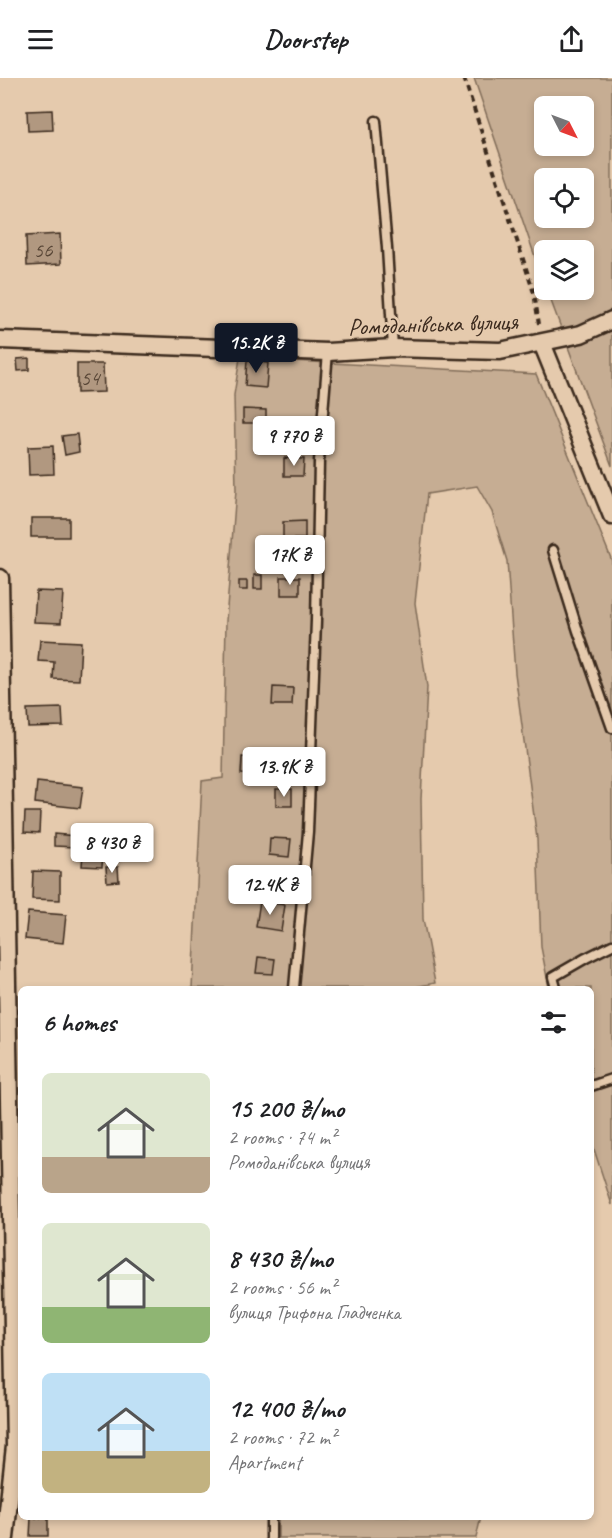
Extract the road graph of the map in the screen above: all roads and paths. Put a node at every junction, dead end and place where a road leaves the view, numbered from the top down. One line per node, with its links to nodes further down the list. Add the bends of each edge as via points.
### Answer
1 (464, 78): 5 (path, via 534,293)
2 (376, 121): 6 (lane)
3 (612, 320): 5 (street, Ромоданівська вулиця, via 581,334)
4 (0, 340): 7 (street, Ромоданівська вулиця)
5 (542, 343): 6 (street, Ромоданівська вулиця, via 500,351); 8 (street)
6 (393, 348): 7 (street, Ромоданівська вулиця)
7 (328, 352): 13 (lane, via 319,461 308,832)
8 (612, 516)
9 (553, 550): 11 (lane)
10 (0, 578): 18 (street, via 15,1446)
11 (612, 728)
12 (612, 945): 14 (lane, via 553,977)
13 (294, 986)
14 (555, 986)
15 (612, 1078): 16 (lane)
16 (594, 1085)
17 (271, 1520): 19 (lane)
18 (5, 1538)
19 (271, 1538)

